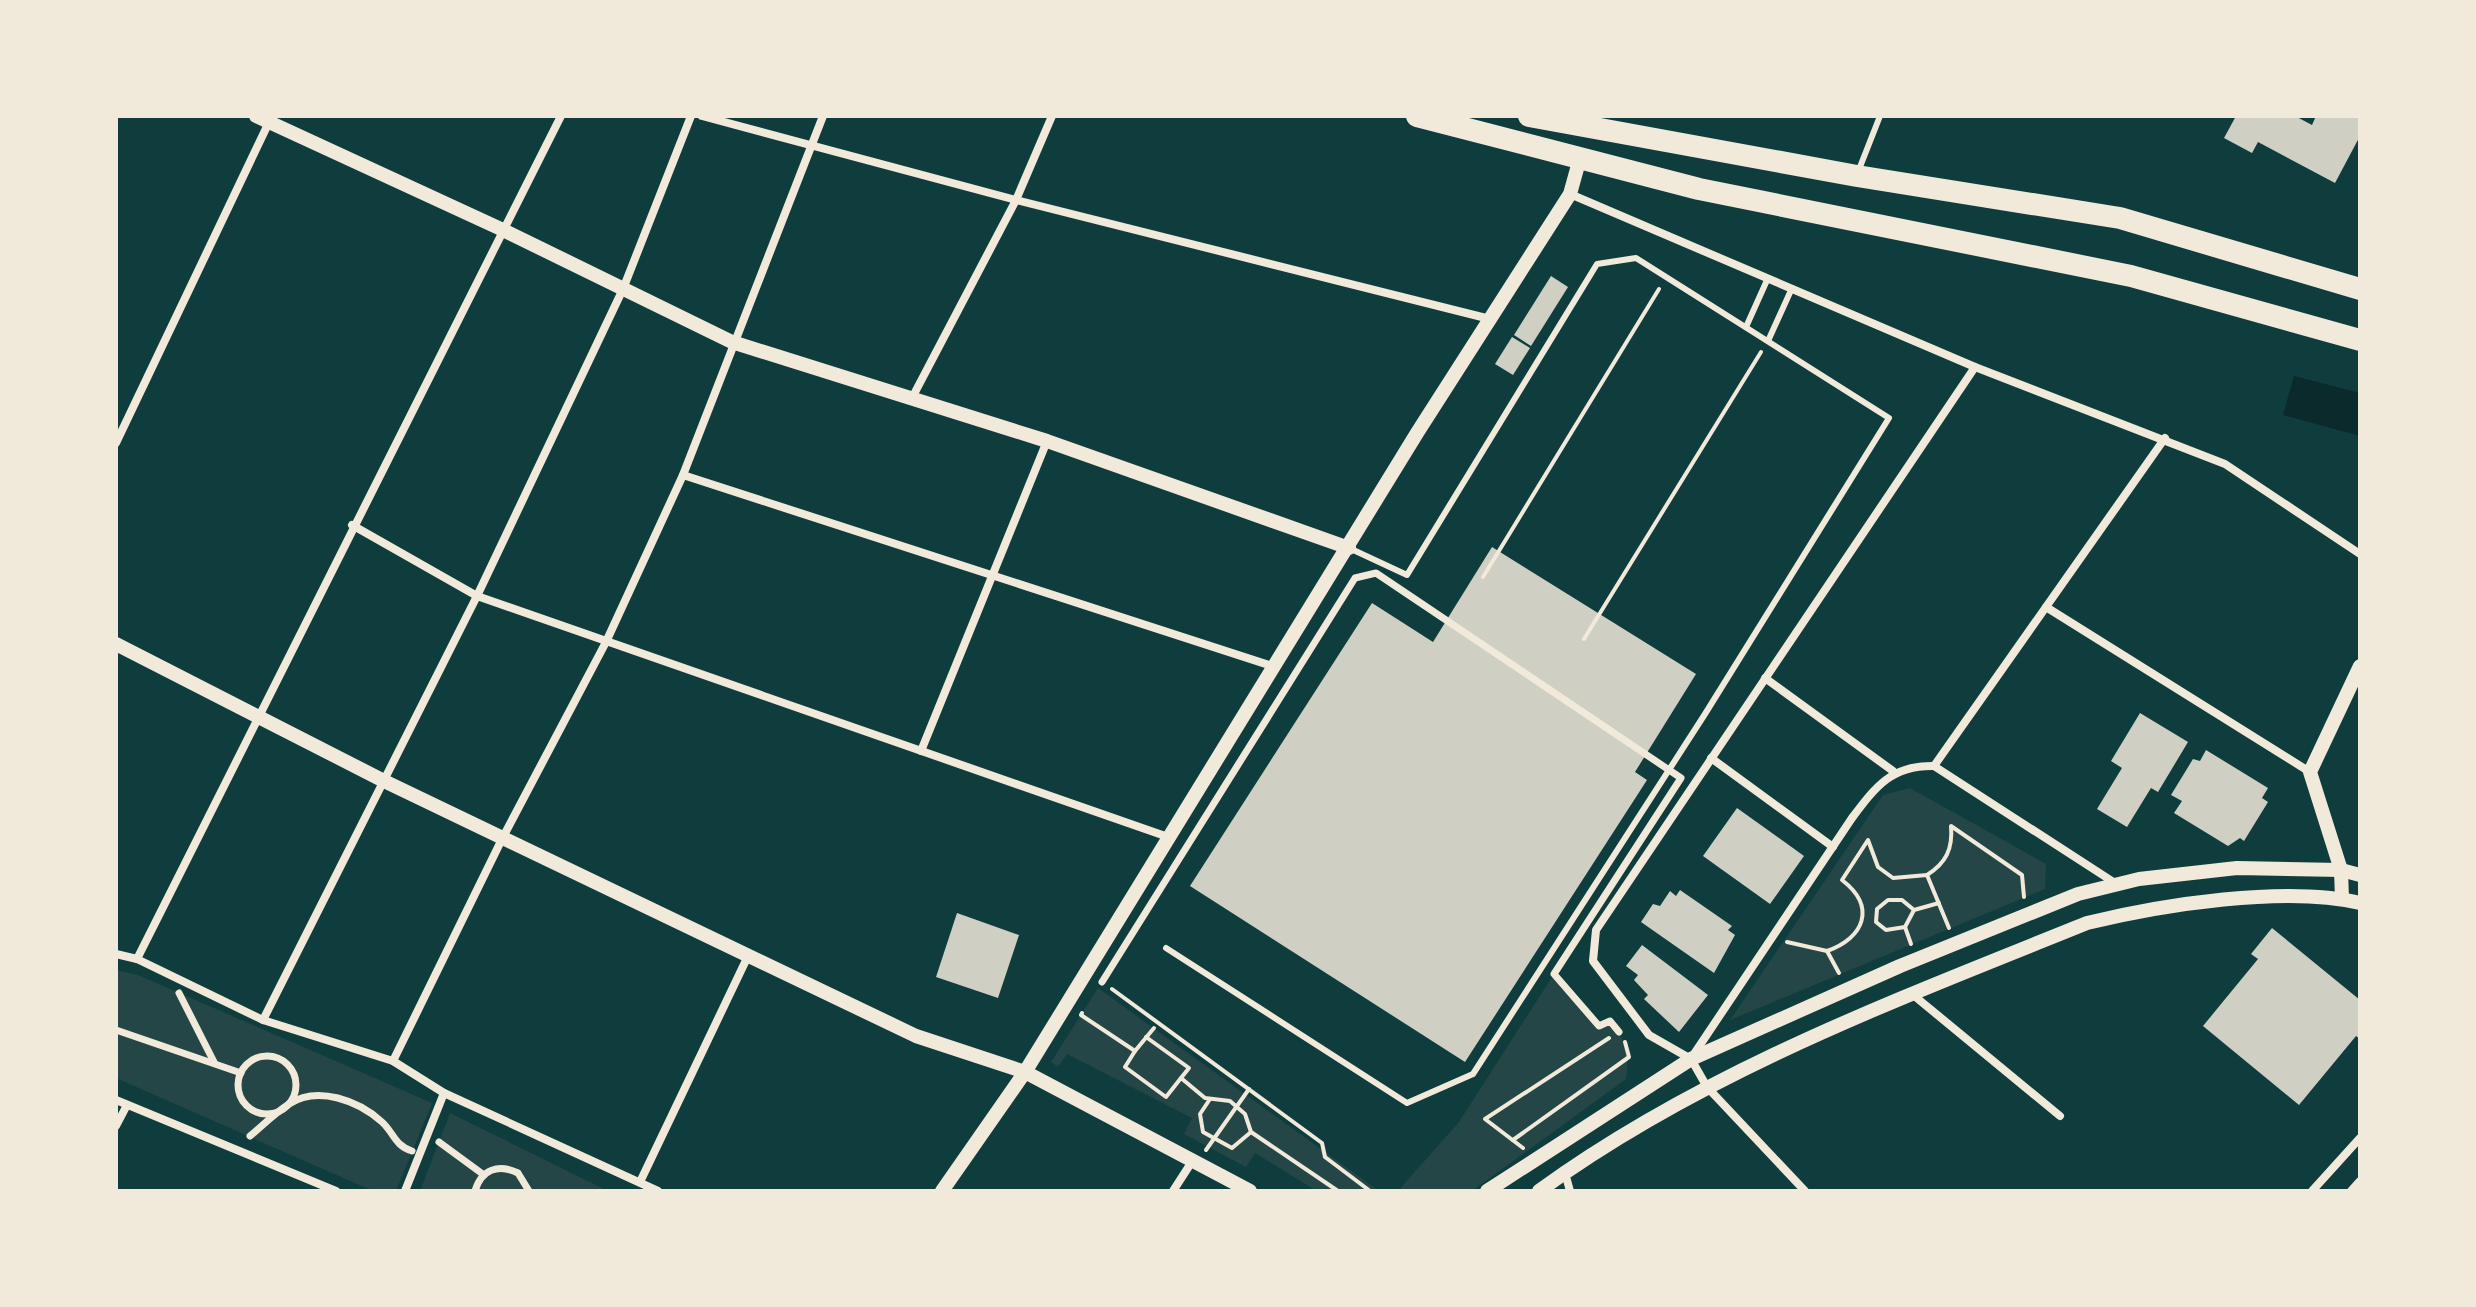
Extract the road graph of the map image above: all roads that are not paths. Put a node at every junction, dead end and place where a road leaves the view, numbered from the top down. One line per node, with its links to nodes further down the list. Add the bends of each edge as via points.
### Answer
1 (561, 116): 15 (street)
2 (691, 116): 18 (street)
3 (702, 116): 10 (street)
4 (823, 116): 10 (street)
5 (1052, 116): 14 (street)
6 (1417, 116): 11 (highway)
7 (1531, 116): 12 (highway)
8 (1880, 116): 12 (lane)
9 (266, 118): 15 (street); 29 (street)
10 (811, 145): 14 (street); 24 (street)
11 (1580, 158): 13 (street); 22 (highway, via 1769,204 2131,276)
12 (1857, 176): 19 (highway, via 2120,218)
13 (1570, 194): 16 (street); 20 (street)
14 (1016, 200): 20 (street); 26 (street)
15 (501, 229): 18 (street); 31 (street)
16 (1768, 278): 17 (street); 21 (lane)
17 (1792, 288): 23 (lane); 25 (street)
18 (623, 289): 24 (street); 35 (street)
19 (2360, 289)
20 (1490, 319): 32 (street)
21 (1746, 327): 23 (lane); 32 (lane, via 1636,258 1597,264 1407,575)
22 (2360, 340)
23 (1768, 341): 46 (lane, via 1889,418)
24 (732, 342): 26 (street); 30 (street)
25 (1975, 367): 27 (street); 41 (street)
26 (912, 398): 28 (street)
27 (2165, 438): 33 (street, via 2225,464); 36 (street)
28 (1047, 441): 32 (street); 34 (street)
29 (116, 443)
30 (683, 475): 34 (street); 37 (street)
31 (352, 525): 35 (street); 42 (street)
32 (1349, 548): 40 (street)
33 (2360, 554)
34 (992, 576): 40 (street); 43 (street)
35 (477, 596): 37 (street); 49 (street)
36 (2046, 607): 45 (street); 48 (street)
37 (606, 642): 43 (street); 51 (street)
38 (116, 644): 42 (street)
39 (2360, 666): 48 (street)
40 (1275, 667): 50 (street)
41 (1765, 678): 44 (street); 47 (street)
42 (257, 717): 49 (street); 61 (street)
43 (921, 751): 50 (street)
44 (1711, 758): 52 (street); 68 (street, via 1596,930 1593,961 1649,1035)
45 (1934, 766): 47 (street); 55 (street)
46 (1669, 770): 58 (lane, via 1473,1074 1407,1103); 62 (street, via 1376,573 1355,578); 67 (street, via 1681,778 1554,974 1599,1026 1610,1021)
47 (1893, 771): 52 (street)
48 (2310, 772): 53 (street)
49 (384, 781): 51 (street); 65 (street)
50 (1171, 838): 71 (street)
51 (502, 839): 60 (street); 69 (street)
52 (1833, 847): 68 (street)
53 (2341, 870): 54 (street); 55 (street, via 2237,868); 56 (street)
54 (2360, 875)
55 (2115, 883): 68 (street, via 1900,966)
56 (2342, 899): 57 (street); 64 (street, via 2240,898 2144,909 2087,923)
57 (2360, 903)
58 (1166, 948)
59 (116, 954): 61 (street)
60 (748, 956): 71 (street, via 916,1036); 88 (street)
61 (137, 959): 65 (street)
62 (1102, 982)
63 (179, 993): 70 (street)
64 (1912, 994): 73 (street); 78 (street)
65 (263, 1020): 69 (street)
66 (116, 1030): 70 (street)
67 (1619, 1032)
68 (1691, 1059): 73 (street); 97 (street)
69 (393, 1061): 74 (street)
70 (214, 1062): 72 (street)
71 (1025, 1072): 84 (street); 94 (street)
72 (241, 1073): 77 (street, via 241,1097 254,1111 272,1113); 77 (street, via 258,1057 286,1063 295,1079)
73 (1707, 1087): 85 (street); 100 (street)
74 (444, 1093): 88 (street); 90 (street)
75 (116, 1100): 76 (street)
76 (127, 1105): 79 (street); 89 (street)
77 (288, 1105): 80 (street); 83 (street, via 298,1099 332,1097 360,1104 385,1124 399,1147)
78 (2060, 1116)
79 (116, 1126)
80 (250, 1136)
81 (2360, 1138): 101 (street)
82 (439, 1142): 86 (street)
83 (412, 1151)
84 (1195, 1160): 95 (street); 96 (street)
85 (1565, 1173): 98 (street); 99 (street)
86 (484, 1175): 91 (street); 92 (street, via 510,1169 524,1179)
87 (2360, 1181): 102 (street)
88 (640, 1182): 93 (street)
89 (336, 1191)
90 (405, 1191)
91 (475, 1191)
92 (529, 1191)
93 (658, 1191)
94 (942, 1191)
95 (1173, 1191)
96 (1250, 1191)
97 (1487, 1191)
98 (1539, 1191)
99 (1570, 1191)
100 (1805, 1191)
101 (2312, 1191)
102 (2351, 1191)

